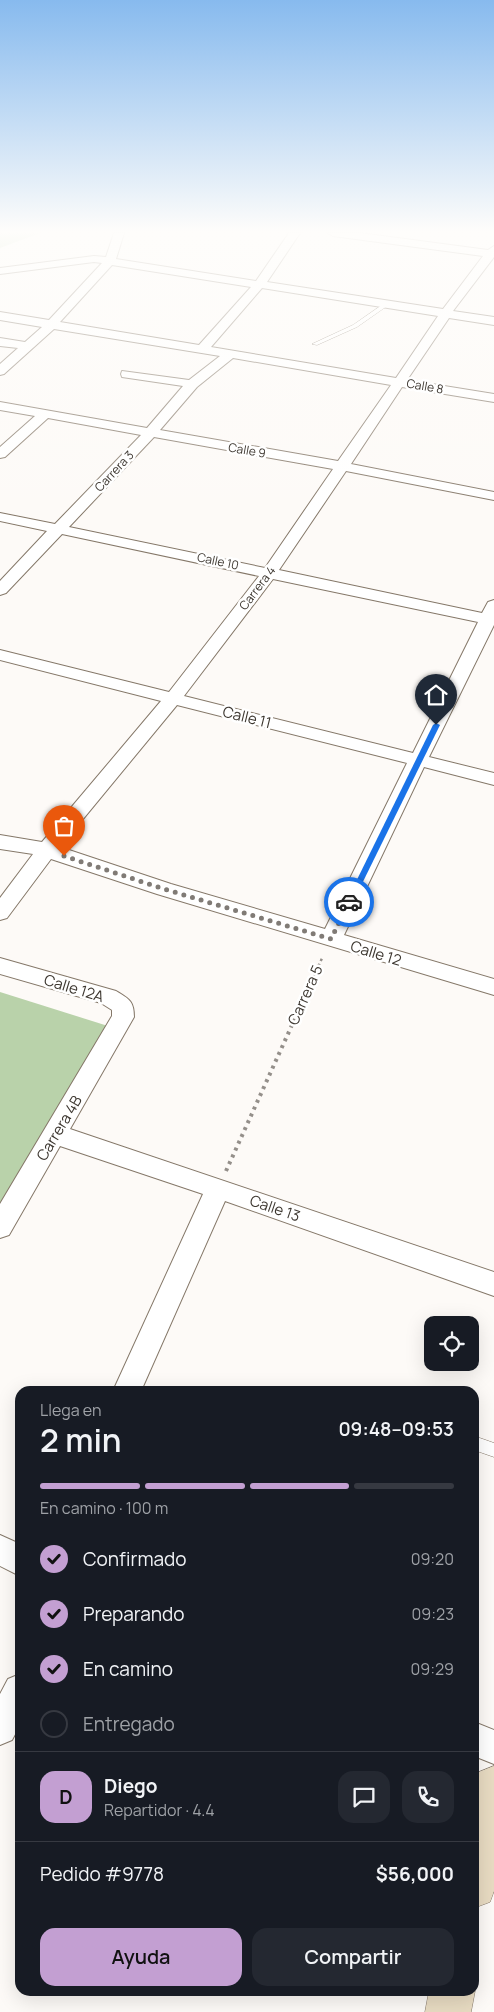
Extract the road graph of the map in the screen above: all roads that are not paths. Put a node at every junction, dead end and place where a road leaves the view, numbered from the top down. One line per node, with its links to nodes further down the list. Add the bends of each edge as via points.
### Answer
1 (49, 327): 8 (street)
2 (63, 327): 9 (street, Calle 8)
3 (222, 327): 9 (street)
4 (353, 327): 7 (lane)
5 (437, 327): 13 (street, Carrera 4)
6 (0, 342): 8 (street)
7 (315, 344)
8 (28, 346): 11 (street)
9 (203, 349): 10 (street, Calle 8)
10 (230, 355): 13 (street, Calle 8); 14 (street, Carrera 3)
11 (0, 371)
12 (127, 374): 14 (street)
13 (399, 382): 15 (street, Calle 8); 20 (street, Carrera 4)
14 (192, 384): 18 (street, Carrera 3)
15 (494, 398)
16 (0, 406): 17 (street, Calle 9)
17 (44, 415): 18 (street, Calle 9); 19 (street)
18 (150, 433): 20 (street, Calle 9); 23 (street, Carrera 3)
19 (0, 454)
20 (341, 466): 21 (street, Calle 9); 26 (street, Carrera 4)
21 (494, 496)
22 (0, 517): 23 (street, Calle 10)
23 (60, 528): 25 (street, Carrera 3); 26 (street, Calle 10)
24 (0, 566): 25 (street)
25 (19, 571): 27 (street, Carrera 3)
26 (270, 572): 28 (street, Calle 10); 30 (street, Carrera 4)
27 (0, 590)
28 (492, 614): 31 (street)
29 (0, 654): 30 (street, Calle 11)
30 (174, 698): 31 (street, Calle 11); 34 (street, Carrera 4)
31 (419, 761): 32 (street, Calle 11); 36 (street)
32 (494, 779)
33 (0, 842): 34 (street, Calle 12)
34 (47, 850): 35 (street, Carrera 4); 36 (street, Calle 12)
35 (0, 913)
36 (331, 939): 38 (street, Calle 12)
37 (0, 966): 39 (street, Calle 12A, via 108,997 123,1006)
38 (494, 987)
39 (118, 1030): 40 (street, Carrera 4B)
40 (55, 1134): 41 (street, Calle 13); 42 (street, Carrera 4B)
41 (218, 1188): 43 (street, Calle 13); 44 (street)
42 (0, 1227)
43 (494, 1284)
44 (129, 1386)
45 (479, 1445): 46 (lane)
46 (494, 1450)
47 (0, 1550): 48 (street)
48 (15, 1558)
49 (15, 1700): 50 (street)
50 (0, 1728)
51 (479, 1741): 52 (street)
52 (494, 1747)
53 (494, 1787): 54 (street)
54 (479, 1861)
55 (451, 1996): 56 (street)
56 (448, 2012)

